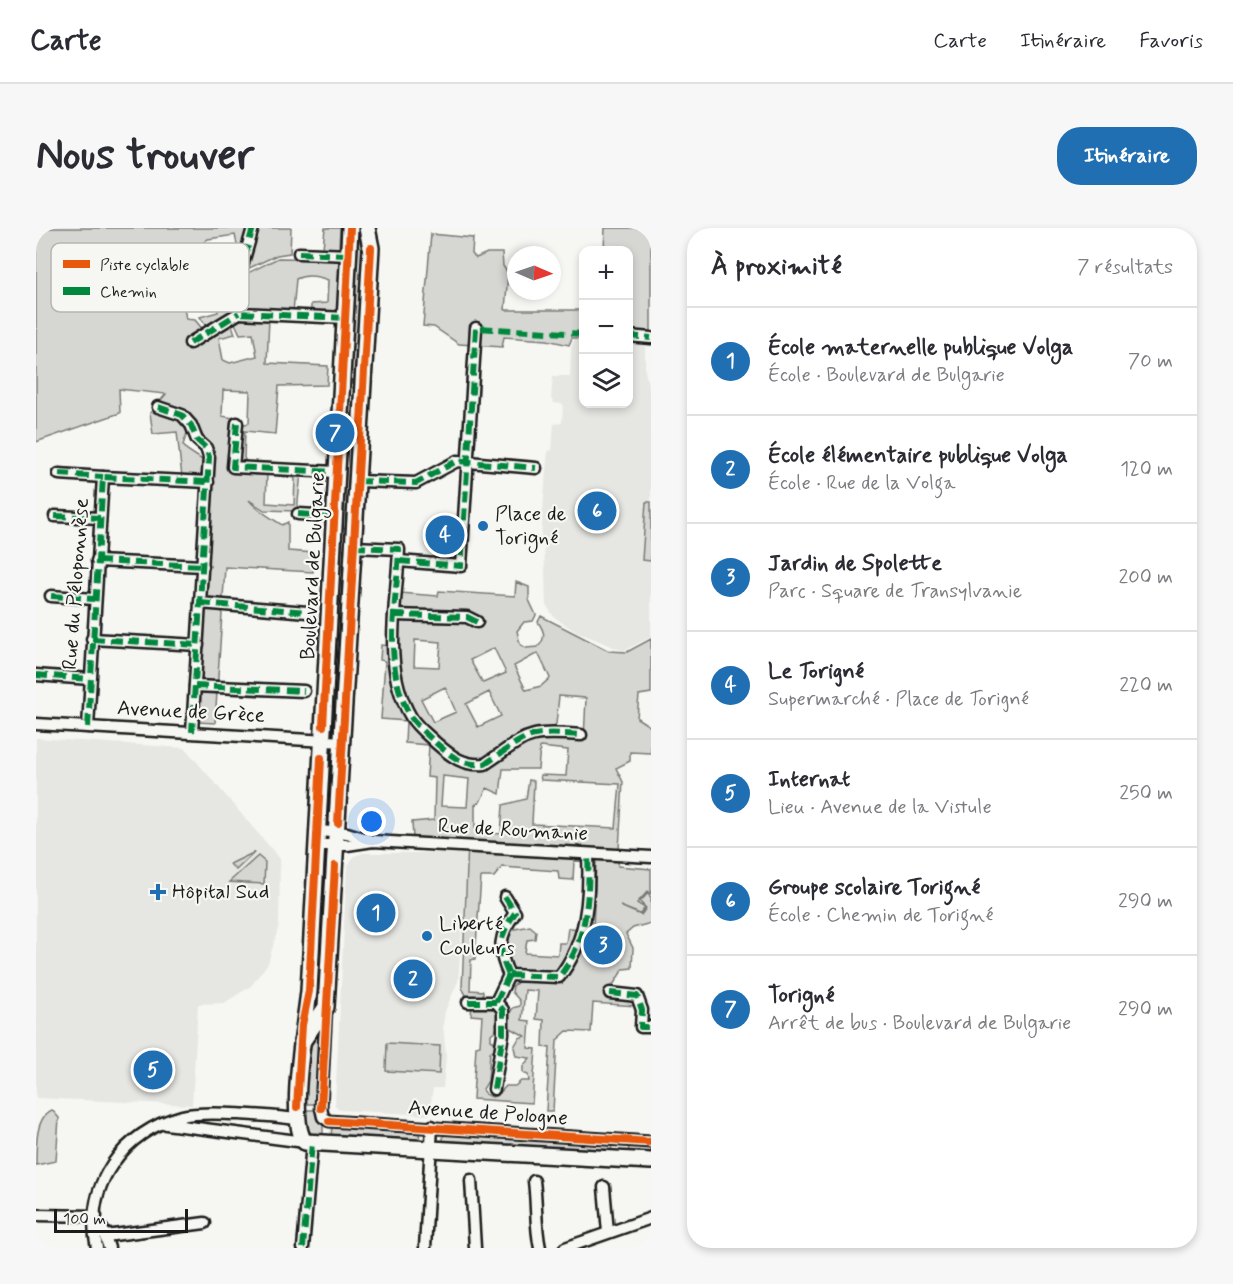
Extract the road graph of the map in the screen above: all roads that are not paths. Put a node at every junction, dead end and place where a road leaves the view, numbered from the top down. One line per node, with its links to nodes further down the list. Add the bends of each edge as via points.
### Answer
1 (253, 228): 4 (street)
2 (350, 228): 6 (street, Boulevard de Bulgarie)
3 (367, 228): 20 (street, Boulevard de Bulgarie, via 371,248)
4 (249, 243)
5 (299, 253): 6 (street)
6 (349, 255): 8 (street, Boulevard de Bulgarie)
7 (239, 313): 8 (street); 12 (street)
8 (346, 318): 17 (street, Boulevard de Bulgarie)
9 (476, 328): 15 (street)
10 (633, 336): 11 (street)
11 (650, 338)
12 (190, 344)
13 (158, 407): 21 (street, via 182,415 191,425 209,457)
14 (237, 423): 17 (street, via 233,467)
15 (467, 462): 16 (street); 20 (street, via 448,464 416,483); 28 (street, via 460,566)
16 (536, 468)
17 (336, 472): 24 (street, Boulevard de Bulgarie)
18 (59, 474): 19 (street)
19 (102, 477): 21 (street, Rue du Péloponnèse); 25 (street, Rue du Péloponnèse)
20 (358, 481): 26 (street, Boulevard de Bulgarie)
21 (208, 482): 29 (street)
22 (298, 514): 24 (street)
23 (55, 516): 25 (street)
24 (334, 516): 46 (street, Boulevard de Bulgarie)
25 (100, 518): 27 (street, Rue du Péloponnèse)
26 (354, 547): 28 (street, via 399,549); 47 (street, Boulevard de Bulgarie)
27 (97, 561): 29 (street); 31 (street, Rue du Péloponnèse)
28 (399, 561): 34 (street)
29 (202, 566): 32 (street)
30 (51, 596): 31 (street)
31 (94, 599): 36 (street, Rue du Péloponnèse)
32 (200, 603): 33 (street); 37 (street)
33 (307, 612)
34 (394, 615): 35 (street, via 467,617); 45 (street, via 398,682 411,717 461,762 484,764 530,734)
35 (477, 622)
36 (92, 639): 37 (street); 39 (street, Rue du Péloponnèse)
37 (198, 645): 40 (street)
38 (36, 675): 39 (street)
39 (90, 679): 43 (street, Rue du Péloponnèse)
40 (195, 686): 41 (street); 44 (street)
41 (304, 691)
42 (36, 724): 43 (street, Avenue de Grèce)
43 (88, 727): 44 (street, Avenue de Grèce)
44 (192, 732): 46 (street, Avenue de Grèce)
45 (580, 735)
46 (322, 740): 47 (street, Avenue de Grèce); 48 (street, Boulevard de Bulgarie)
47 (343, 742): 49 (street, Boulevard de Bulgarie)
48 (317, 838): 49 (street, Rue de Roumanie); 54 (street, Boulevard de Bulgarie)
49 (337, 838): 50 (street, Rue de Roumanie); 56 (street, Boulevard de Bulgarie)
50 (588, 854): 51 (street, Rue de Roumanie); 53 (street, via 586,910 577,948 559,977)
51 (651, 857)
52 (505, 897): 53 (street, via 515,913 505,927 500,957)
53 (509, 975): 58 (street)
54 (309, 992): 56 (street, via 316,1000); 60 (street, Boulevard de Bulgarie)
55 (610, 993): 59 (street, via 637,996 642,1010 641,1027)
56 (326, 1001): 60 (street, Boulevard de Bulgarie); 62 (street, Boulevard de Bulgarie)
57 (468, 1002): 58 (street)
58 (496, 1002): 61 (street, via 503,1010 503,1034)
59 (651, 1027)
60 (302, 1042): 63 (street, Boulevard de Bulgarie)
61 (494, 1089)
62 (323, 1118): 65 (street, Avenue de Pologne)
63 (297, 1119): 64 (street, via 187,1115); 67 (street, Boulevard de Bulgarie, via 300,1137)
64 (166, 1124): 67 (street); 76 (street, via 137,1136 114,1160 103,1179)
65 (432, 1126): 66 (street, Avenue de Pologne); 69 (street)
66 (616, 1140): 68 (street, Avenue de Pologne); 70 (street)
67 (308, 1142): 69 (street, Avenue de Pologne); 83 (street)
68 (651, 1142)
69 (430, 1150): 70 (street, Avenue de Pologne); 84 (street)
70 (614, 1159): 71 (street, Avenue de Pologne)
71 (651, 1161)
72 (471, 1180): 85 (street)
73 (534, 1182): 86 (street)
74 (604, 1186): 79 (street)
75 (36, 1215): 76 (street)
76 (96, 1216): 80 (street); 81 (street)
77 (651, 1218): 79 (street)
78 (205, 1223): 80 (street)
79 (608, 1232): 87 (street)
80 (106, 1236): 82 (street)
81 (97, 1248)
82 (109, 1248)
83 (303, 1248)
84 (425, 1248)
85 (475, 1248)
86 (540, 1248)
87 (565, 1248)

